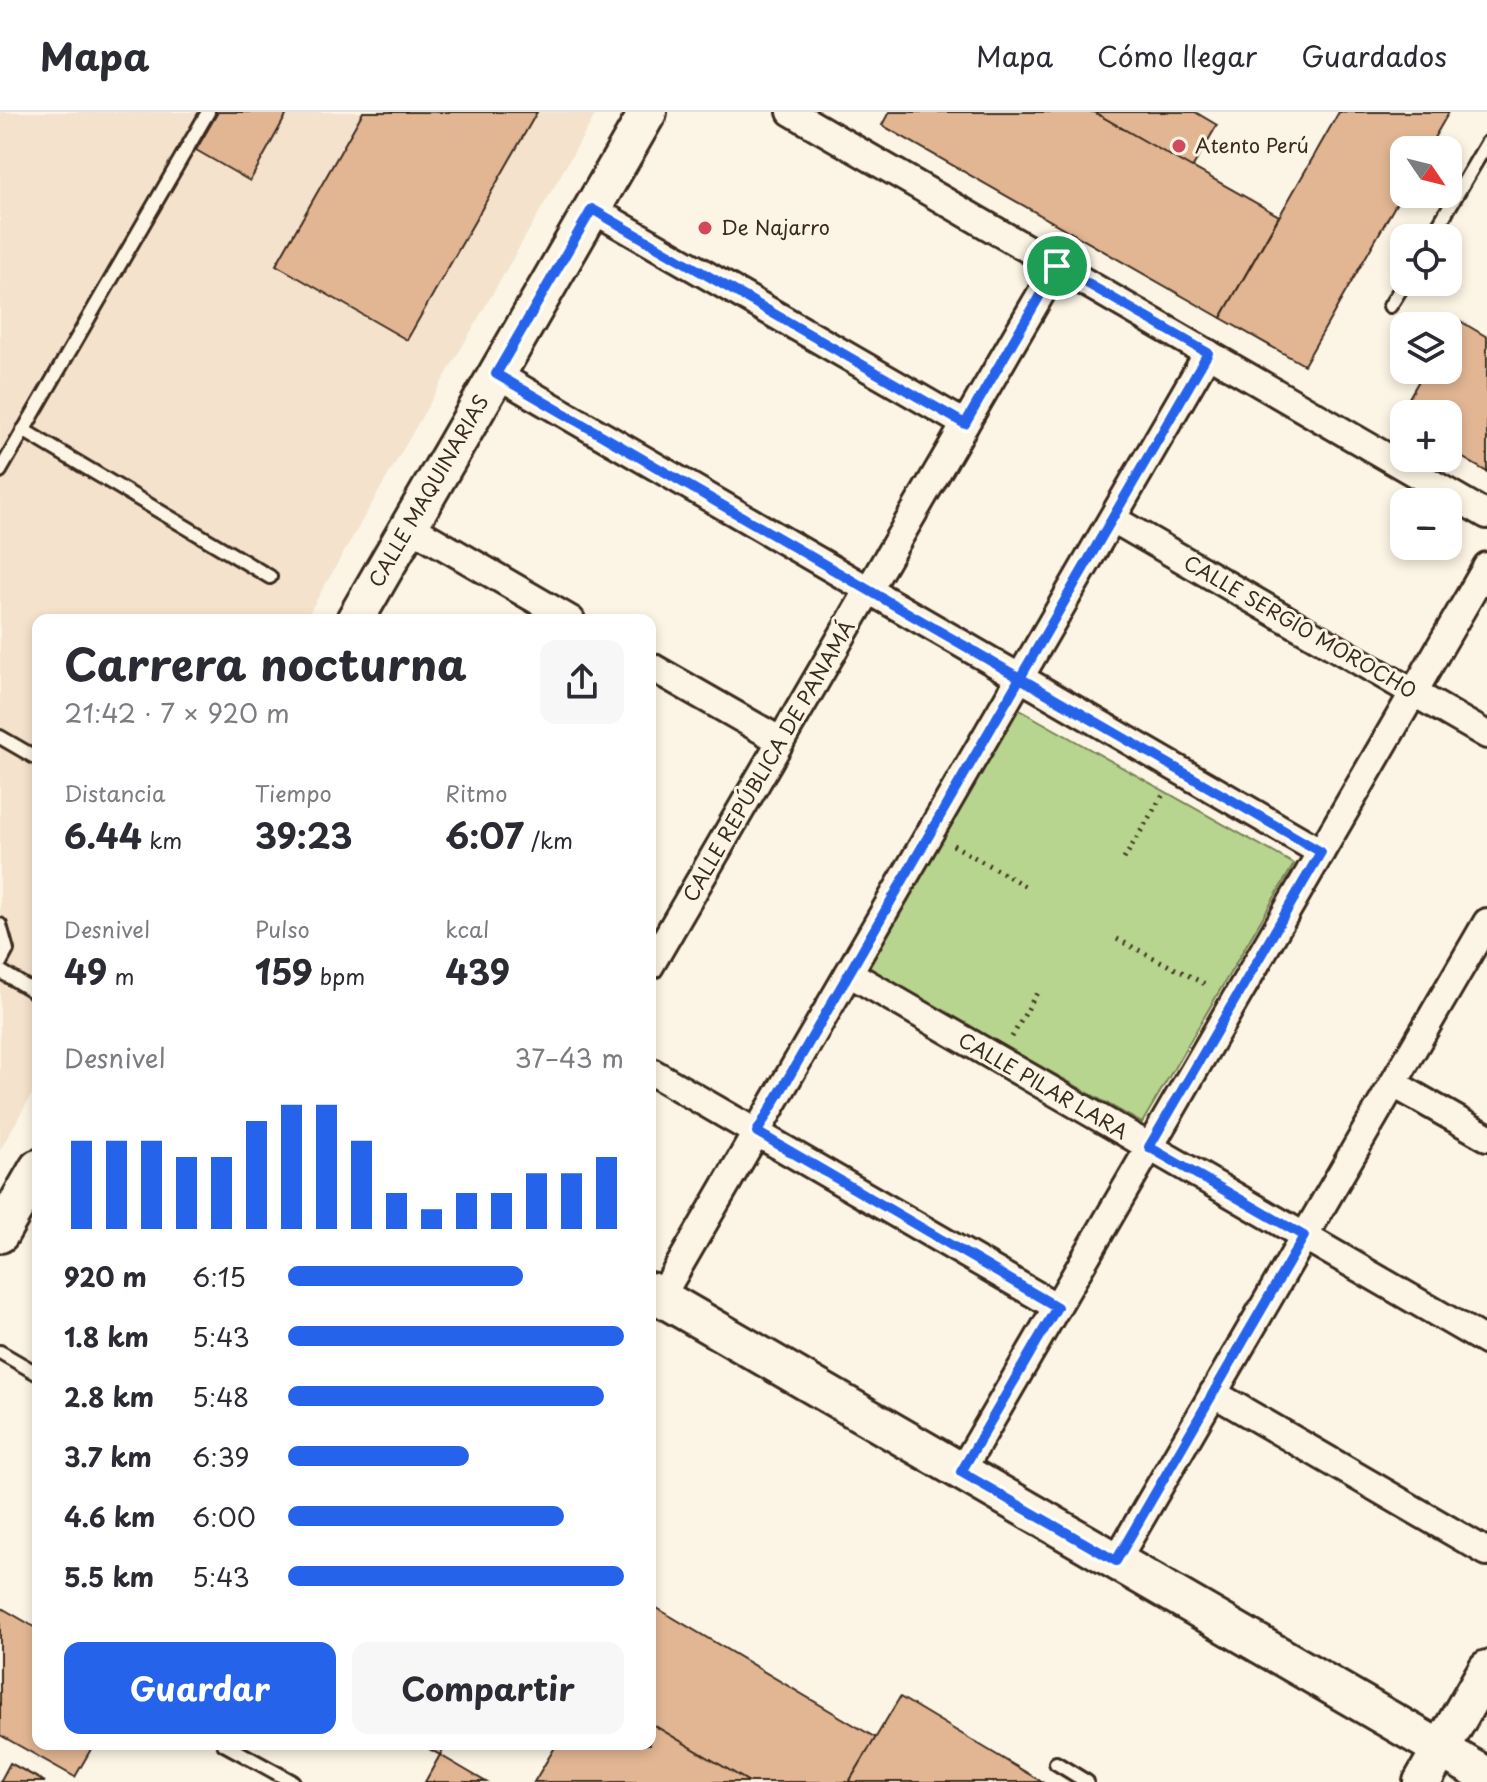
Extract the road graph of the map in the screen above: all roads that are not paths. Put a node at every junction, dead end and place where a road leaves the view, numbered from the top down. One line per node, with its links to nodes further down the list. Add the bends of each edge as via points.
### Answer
1 (208, 112): 13 (lane)
2 (648, 112): 5 (street, CALLE MAQUINARIAS)
3 (791, 112): 7 (street)
4 (1487, 143): 6 (lane)
5 (592, 209): 11 (street, CALLE MAQUINARIAS); 12 (street)
6 (1439, 224)
7 (1057, 266): 10 (street); 12 (street, CALLE REPÚBLICA DE PANAMÁ)
8 (1396, 296): 9 (lane)
9 (1390, 306)
10 (1208, 353): 15 (street); 16 (street)
11 (496, 374): 17 (street, CALLE MAQUINARIAS); 20 (street)
12 (965, 424): 20 (street, CALLE REPÚBLICA DE PANAMÁ)
13 (23, 430): 14 (lane); 19 (lane)
14 (0, 471)
15 (1487, 515)
16 (1113, 519): 24 (street); 25 (street, CALLE SERGIO MOROCHO)
17 (409, 526): 21 (street, CALLE MAQUINARIAS); 22 (street)
18 (1487, 566): 25 (street)
19 (270, 577)
20 (869, 590): 24 (street); 28 (street, CALLE REPÚBLICA DE PANAMÁ)
21 (358, 614)
22 (561, 614)
23 (656, 669): 28 (street)
24 (1020, 678): 30 (street); 36 (street)
25 (1413, 692): 26 (street, CALLE SERGIO MOROCHO); 30 (street)
26 (1487, 735)
27 (0, 737): 29 (lane)
28 (781, 741): 33 (street, CALLE REPÚBLICA DE PANAMÁ)
29 (32, 756)
30 (1321, 852): 42 (street)
31 (1487, 922): 39 (street)
32 (0, 925): 34 (lane, via 7,950)
33 (656, 956)
34 (0, 963)
35 (0, 971): 37 (lane)
36 (849, 973): 40 (street); 42 (street, CALLE PILAR LARA)
37 (32, 990)
38 (656, 1074): 40 (street)
39 (1394, 1084): 41 (street); 45 (street)
40 (757, 1132): 46 (street); 48 (street)
41 (1487, 1137)
42 (1149, 1147): 45 (street, CALLE PILAR LARA); 48 (street)
43 (32, 1178): 44 (street)
44 (0, 1234)
45 (1304, 1236): 49 (street, CALLE PILAR LARA); 52 (street)
46 (656, 1292)
47 (656, 1295): 53 (street)
48 (1057, 1307): 53 (street)
49 (1487, 1342)
50 (0, 1352): 51 (lane)
51 (32, 1371)
52 (1213, 1393): 54 (street); 55 (street)
53 (961, 1472): 55 (street)
54 (1487, 1552)
55 (1116, 1561): 57 (street)
56 (1487, 1669): 57 (street)
57 (1440, 1749): 60 (street); 63 (street)
58 (235, 1750): 61 (lane)
59 (1056, 1763): 62 (lane)
60 (1487, 1776)
61 (293, 1782)
62 (1087, 1782)
63 (1422, 1782)

